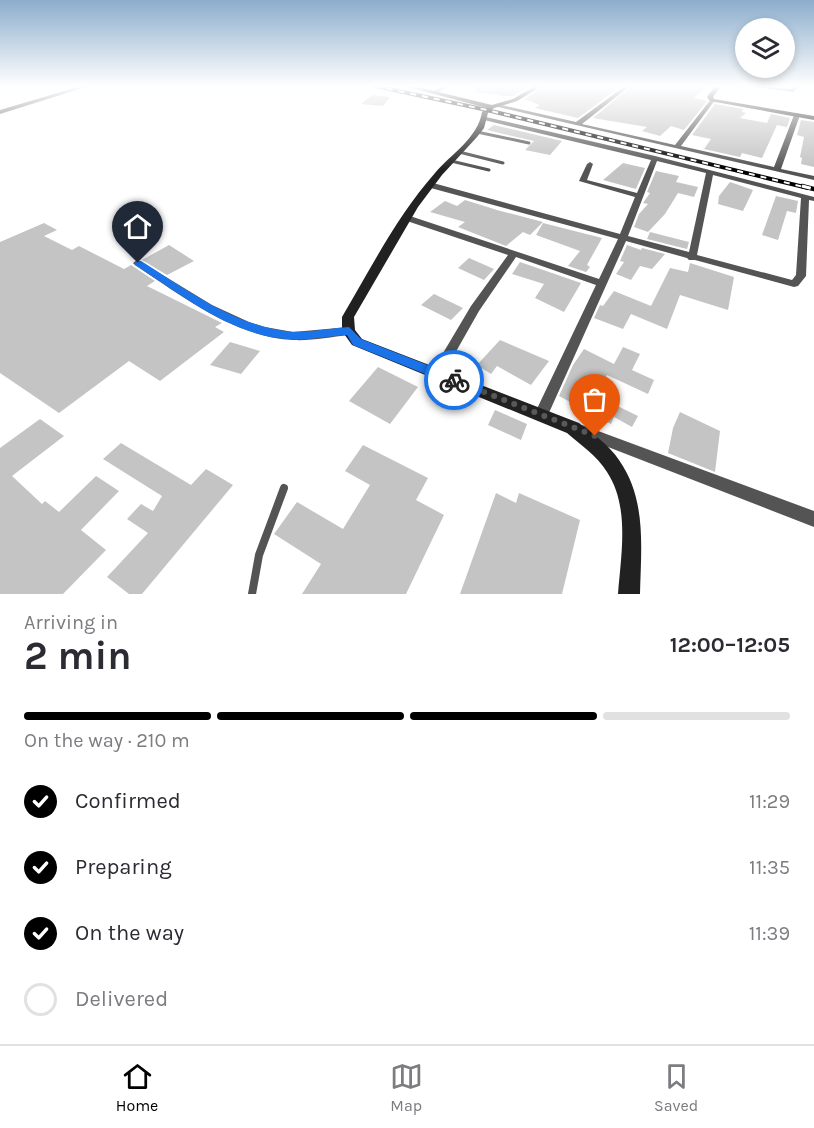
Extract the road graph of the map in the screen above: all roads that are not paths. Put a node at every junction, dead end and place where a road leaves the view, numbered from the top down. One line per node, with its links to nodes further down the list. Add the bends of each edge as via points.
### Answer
1 (489, 114): 10 (main road)
2 (504, 114): 14 (street)
3 (514, 114): 9 (street)
4 (592, 114): 9 (street)
5 (702, 114): 12 (street)
6 (790, 114): 7 (main road)
7 (797, 115): 8 (main road); 18 (street)
8 (814, 118)
9 (578, 124): 12 (street)
10 (477, 132): 11 (lane); 13 (main road)
11 (529, 143)
12 (677, 147): 18 (street)
13 (455, 157): 15 (lane); 17 (lane); 21 (main road)
14 (655, 158): 19 (street); 22 (street)
15 (503, 163)
16 (590, 164): 22 (street, via 583,181)
17 (489, 170)
18 (777, 170): 20 (street)
19 (710, 172): 23 (street); 27 (street)
20 (814, 178)
21 (430, 185): 24 (main road); 25 (street)
22 (640, 196): 25 (street)
23 (809, 198): 27 (street, via 801,276 794,284)
24 (407, 218): 26 (street); 30 (main road, via 348,317)
25 (623, 238): 27 (street); 29 (street)
26 (513, 255): 29 (street); 31 (street)
27 (692, 258)
28 (138, 263): 30 (street, via 243,325 286,336)
29 (602, 283): 32 (street)
30 (349, 331): 31 (main road, via 357,342)
31 (437, 374): 32 (main road)
32 (541, 415): 33 (main road)
33 (573, 428): 35 (street); 37 (main road, via 608,456 624,480 632,510)
34 (284, 488): 36 (lane, via 259,555)
35 (814, 519)
36 (252, 594)
37 (629, 594)

